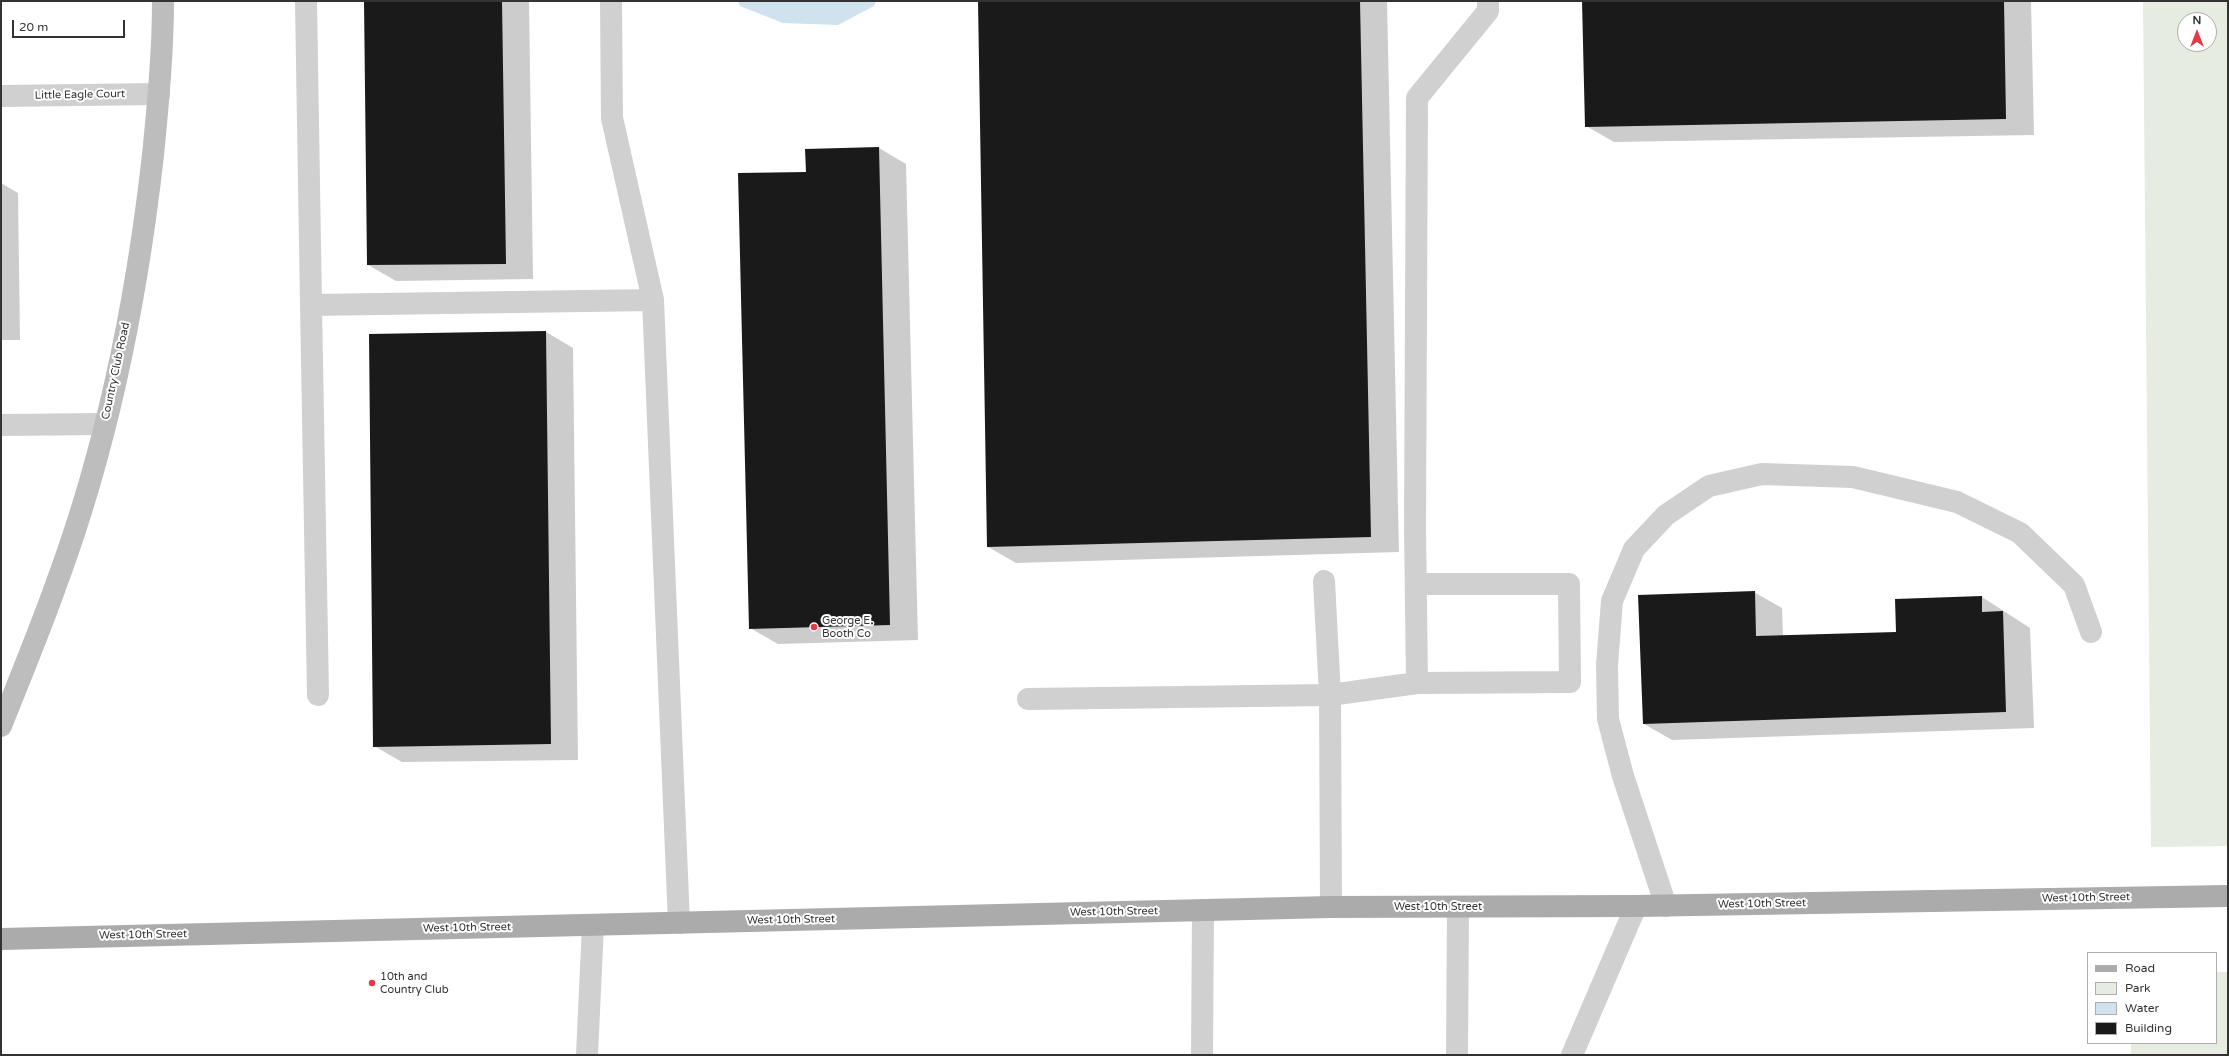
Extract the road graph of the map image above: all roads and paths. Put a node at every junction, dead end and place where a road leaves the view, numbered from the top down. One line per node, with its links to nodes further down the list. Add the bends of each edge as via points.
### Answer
1 (163, 1): 5 (main road, Country Club Road)
2 (306, 1): 8 (street)
3 (612, 1): 7 (street, via 612,118)
4 (1488, 1): 12 (street, via 1488,11 1417,98)
5 (159, 94): 6 (street, Little Eagle Court); 9 (main road, Country Club Road, via 142,242)
6 (1, 96)
7 (653, 300): 8 (street); 25 (street)
8 (311, 305): 15 (street)
9 (105, 424): 10 (street); 18 (main road, Country Club Road, via 58,581)
10 (1, 425)
11 (1324, 581): 16 (street)
12 (1416, 584): 14 (street); 14 (street, via 1569,584 1570,682)
13 (2091, 632): 21 (street, via 2074,585 2026,538 1957,502 1853,477 1762,474 1709,486 1666,515 1634,549 1612,601 1607,665 1608,719 1623,776)
14 (1417, 683): 16 (street)
15 (318, 695)
16 (1330, 695): 17 (street); 22 (street)
17 (1028, 699)
18 (1, 726)
19 (2228, 896): 21 (main road, West 10th Street)
20 (1636, 906): 21 (main road, West 10th Street); 23 (main road, West 10th Street); 31 (street)
21 (1666, 906)
22 (1331, 907): 23 (main road, West 10th Street); 24 (main road, West 10th Street)
23 (1458, 908): 30 (street)
24 (1203, 910): 25 (main road, West 10th Street); 29 (street)
25 (679, 923): 26 (main road, West 10th Street)
26 (593, 925): 27 (main road, West 10th Street); 28 (street)
27 (1, 939)
28 (586, 1055)
29 (1202, 1055)
30 (1457, 1055)
31 (1572, 1055)

